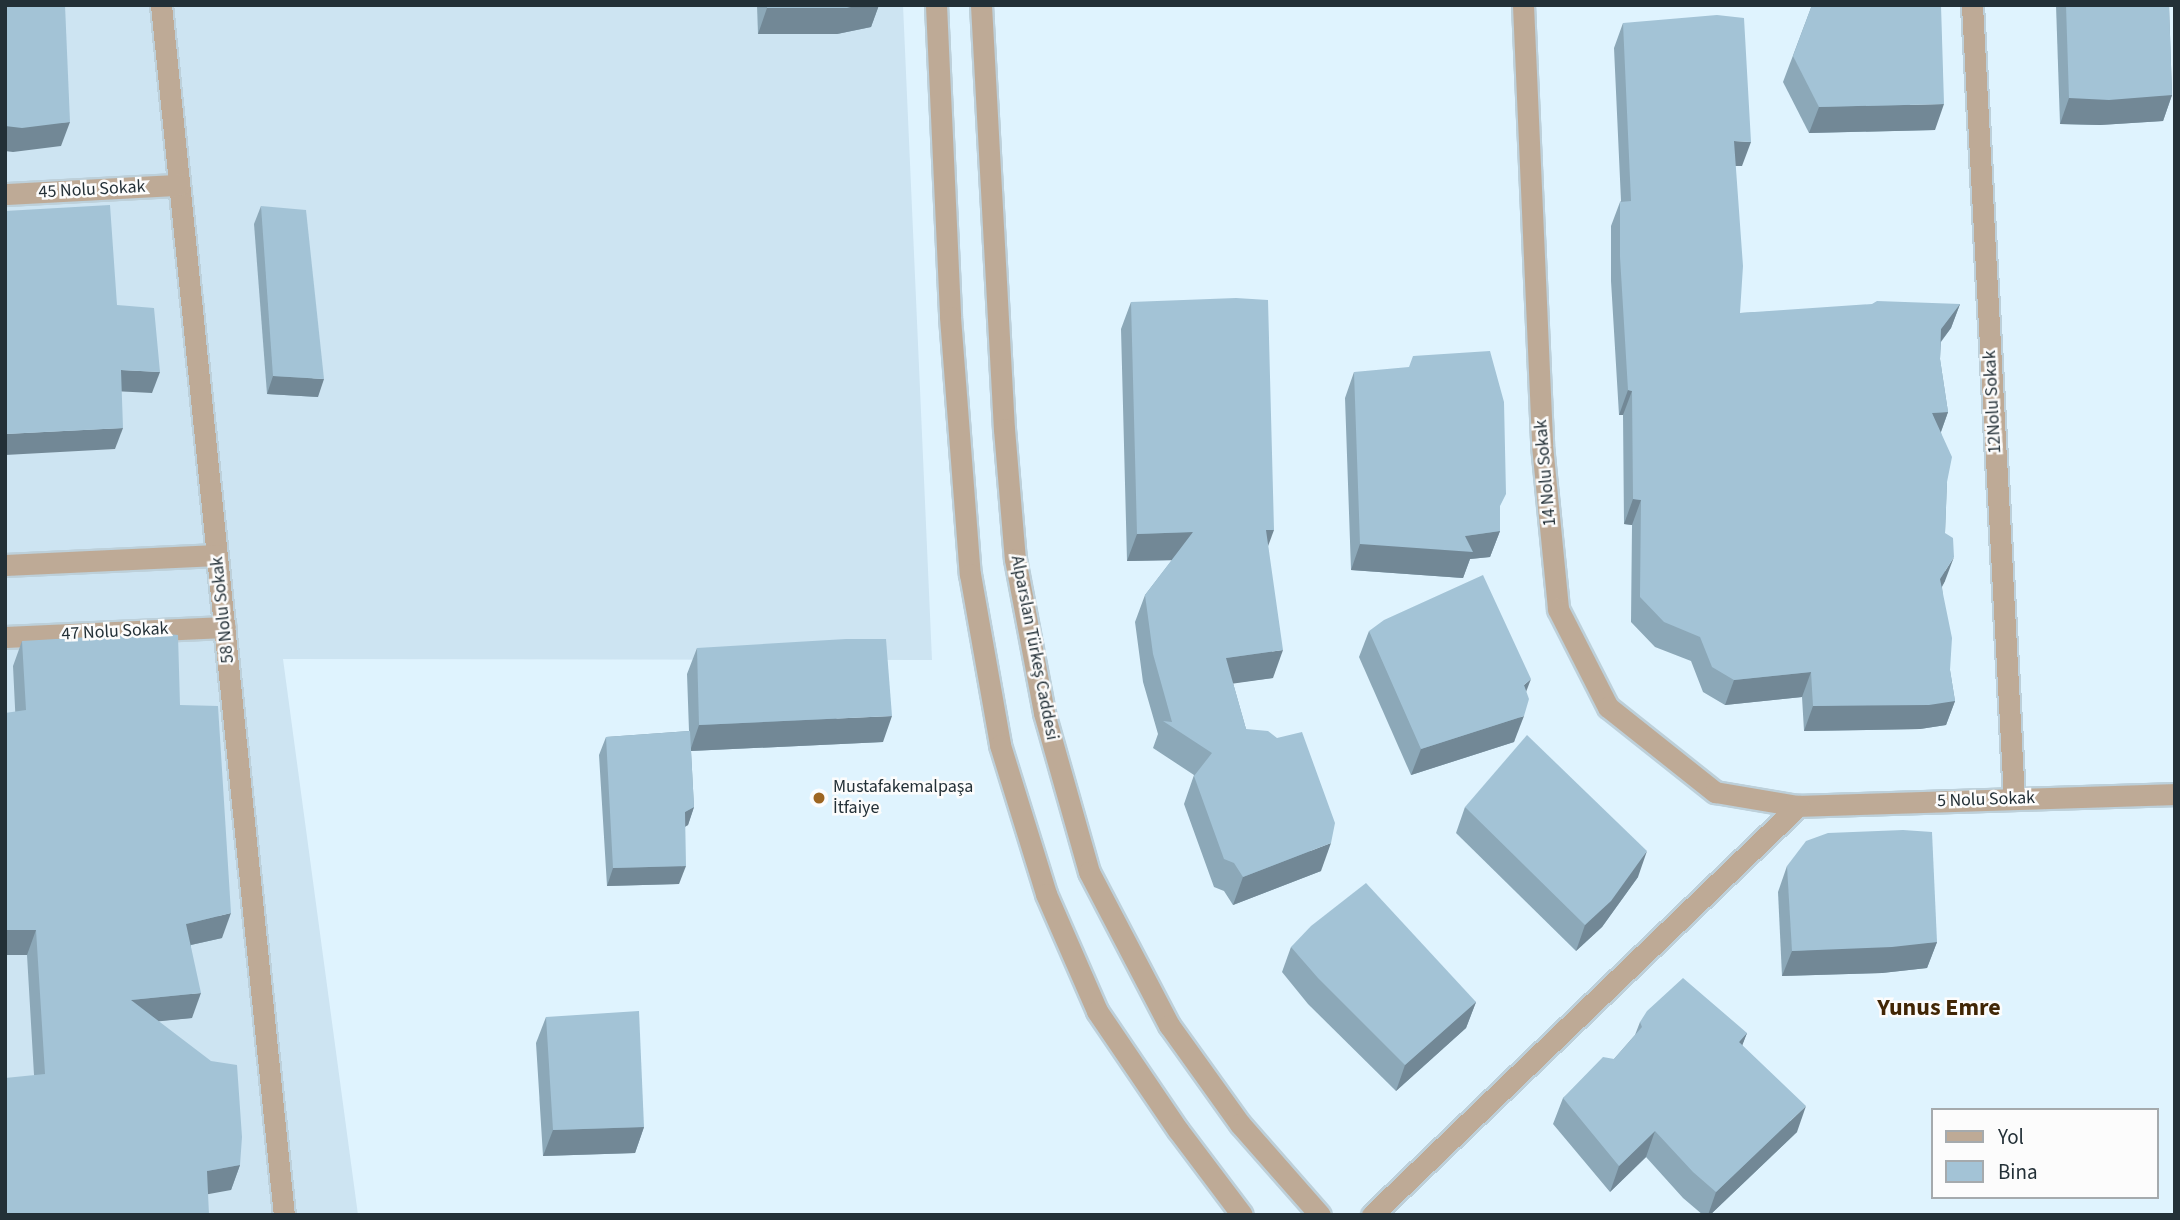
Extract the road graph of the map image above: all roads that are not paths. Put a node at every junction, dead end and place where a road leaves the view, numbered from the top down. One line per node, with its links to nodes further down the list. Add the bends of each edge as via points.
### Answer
1 (160, 5): 6 (street, 58 Nolu Sokak)
2 (936, 5): 16 (street, via 950,317 970,574 1000,745 1046,894 1097,1011)
3 (981, 5): 17 (street, Alparslan Türkeş Caddesi, via 1015,559 1047,726 1089,872 1168,1025 1240,1124)
4 (1523, 5): 14 (street, 14 Nolu Sokak, via 1542,445 1558,609 1608,707 1715,792)
5 (1972, 5): 13 (street, 12Nolu Sokak)
6 (179, 186): 7 (street, 45 Nolu Sokak); 8 (street, 58 Nolu Sokak)
7 (5, 194)
8 (217, 555): 9 (street); 10 (street, 58 Nolu Sokak)
9 (5, 565)
10 (225, 627): 11 (street, 47 Nolu Sokak); 15 (street, 58 Nolu Sokak)
11 (5, 637)
12 (2175, 794): 13 (street, 5 Nolu Sokak)
13 (2014, 799): 14 (street, 5 Nolu Sokak)
14 (1798, 806): 18 (street)
15 (284, 1215)
16 (1242, 1215)
17 (1320, 1215)
18 (1372, 1215)

